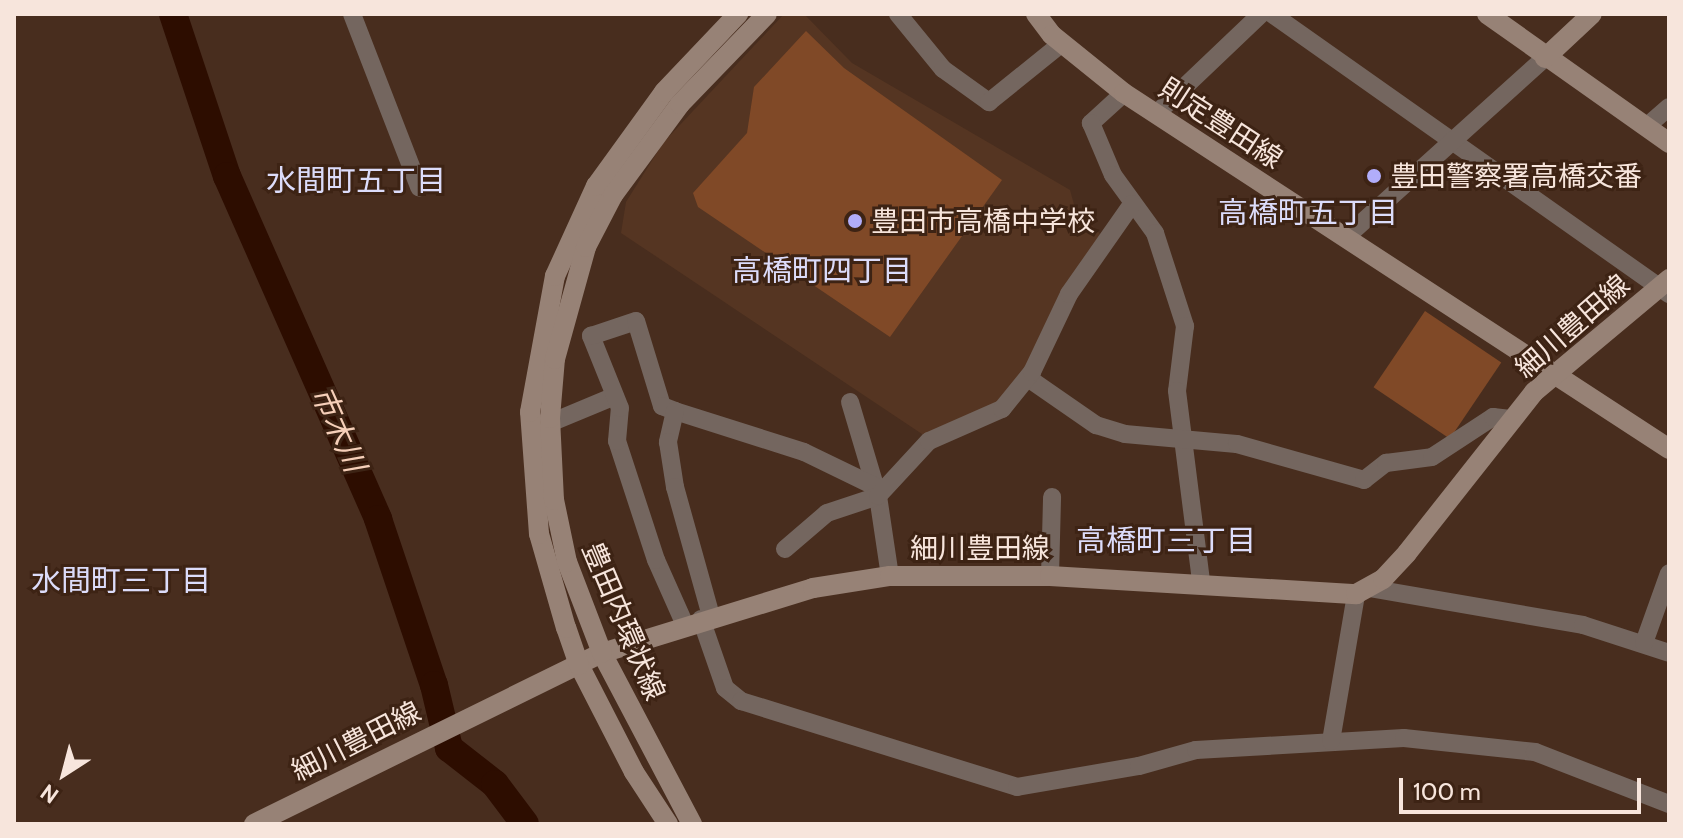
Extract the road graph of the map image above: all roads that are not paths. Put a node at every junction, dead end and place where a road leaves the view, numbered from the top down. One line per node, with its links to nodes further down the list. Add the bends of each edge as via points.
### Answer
1 (352, 14): 18 (street)
2 (738, 14): 43 (main road, 豊田内環状線, via 664,92 596,186 555,276 542,325 530,412 533,494 551,582)
3 (767, 14): 28 (main road, 豊田内環状線, via 680,104 613,195 567,305 555,359)
4 (898, 14): 10 (street, via 943,69 989,102)
5 (1036, 14): 10 (main road, 則定豊田線)
6 (1261, 14): 14 (street)
7 (1272, 14): 16 (street)
8 (1487, 14): 11 (main road)
9 (1592, 14): 11 (main road)
10 (1062, 43): 12 (main road, 則定豊田線)
11 (1545, 58): 15 (main road); 16 (street)
12 (1124, 93): 14 (main road, 則定豊田線); 19 (street, via 1091,123)
13 (1669, 107): 15 (street)
14 (1156, 114): 20 (main road, 則定豊田線)
15 (1646, 127): 17 (main road)
16 (1451, 142): 20 (street); 21 (street)
17 (1669, 143)
18 (419, 187)
19 (1132, 204): 23 (street, via 1069,294); 29 (street, via 1155,233 1185,326 1177,385)
20 (1346, 237): 22 (main road, 則定豊田線)
21 (1666, 287): 22 (main road, 細川豊田線)
22 (1553, 376): 27 (main road, 細川豊田線); 30 (main road, 則定豊田線)
23 (1028, 378): 29 (street, via 1096,425); 31 (street, via 990,417 925,443)
24 (615, 396): 26 (street, via 591,336 636,321 662,406); 28 (street); 39 (street, via 620,408 617,441 656,560)
25 (850, 402): 31 (street)
26 (675, 411): 31 (street, via 804,452); 39 (street, via 668,442)
27 (1513, 419): 29 (street, via 1493,417 1432,457 1386,463 1364,480 1237,444); 38 (main road, 細川豊田線, via 1407,553)
28 (550, 423): 41 (main road, 豊田内環状線, via 559,534)
29 (1180, 441): 37 (street)
30 (1669, 449)
31 (877, 491): 33 (street, via 827,513); 35 (street)
32 (1052, 497): 36 (street)
33 (785, 549)
34 (1669, 573): 40 (street)
35 (890, 576): 36 (main road, 細川豊田線); 39 (main road, 細川豊田線, via 813,588)
36 (1050, 576): 37 (main road, 細川豊田線)
37 (1201, 581): 38 (main road, 細川豊田線)
38 (1362, 591): 40 (street, via 1583,625); 44 (street)
39 (699, 620): 41 (main road, 細川豊田線); 44 (street, via 725,688 741,701 1017,787 1139,766 1196,750)
40 (1644, 643): 42 (street)
41 (602, 653): 43 (main road, 細川豊田線); 48 (main road, 豊田内環状線)
42 (1669, 653)
43 (579, 665): 46 (main road, 細川豊田線); 47 (main road, 豊田内環状線, via 634,772)
44 (1331, 741): 45 (street, via 1428,739 1535,752)
45 (1669, 804)
46 (254, 824)
47 (668, 824)
48 (692, 824)

